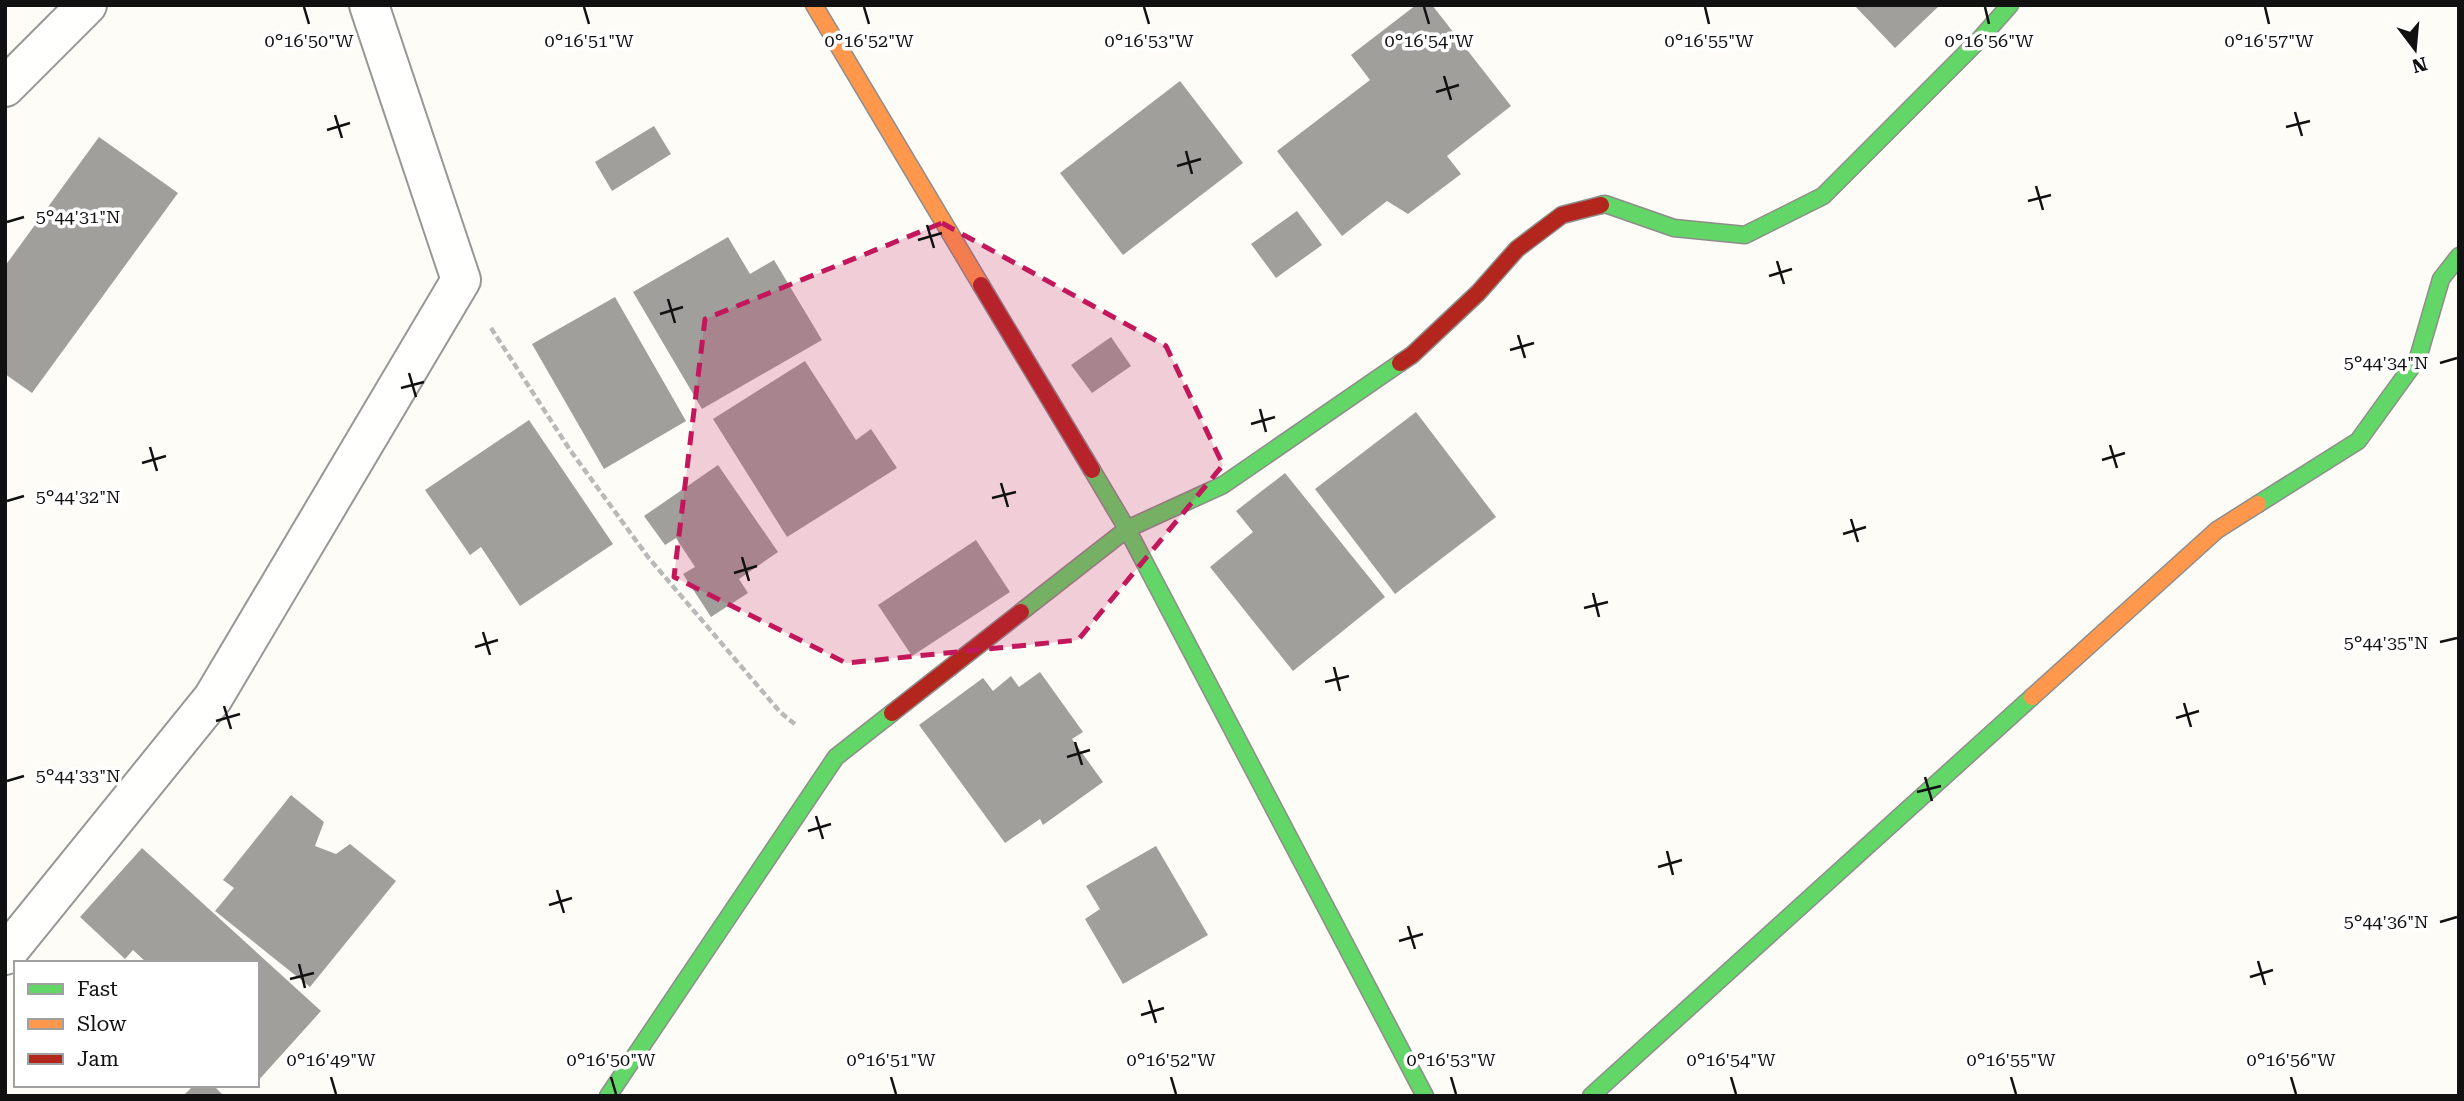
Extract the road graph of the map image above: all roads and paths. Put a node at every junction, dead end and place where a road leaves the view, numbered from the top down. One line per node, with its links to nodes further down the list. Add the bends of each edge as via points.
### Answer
1 (87, 5): 5 (street)
2 (369, 5): 7 (street)
3 (814, 5): 8 (street)
4 (2010, 5): 8 (street, via 1823,196 1745,235 1674,228 1605,204 1562,215 1517,249 1412,355 1223,485)
5 (5, 87)
6 (2459, 256): 13 (street, via 2441,279 2418,358 2358,441 2217,530)
7 (461, 280): 9 (path, via 570,450 648,557 780,712); 10 (street, via 213,698)
8 (1127, 529): 9 (street); 12 (street)
9 (836, 757): 11 (street)
10 (5, 955)
11 (608, 1096)
12 (1425, 1096)
13 (1591, 1096)

